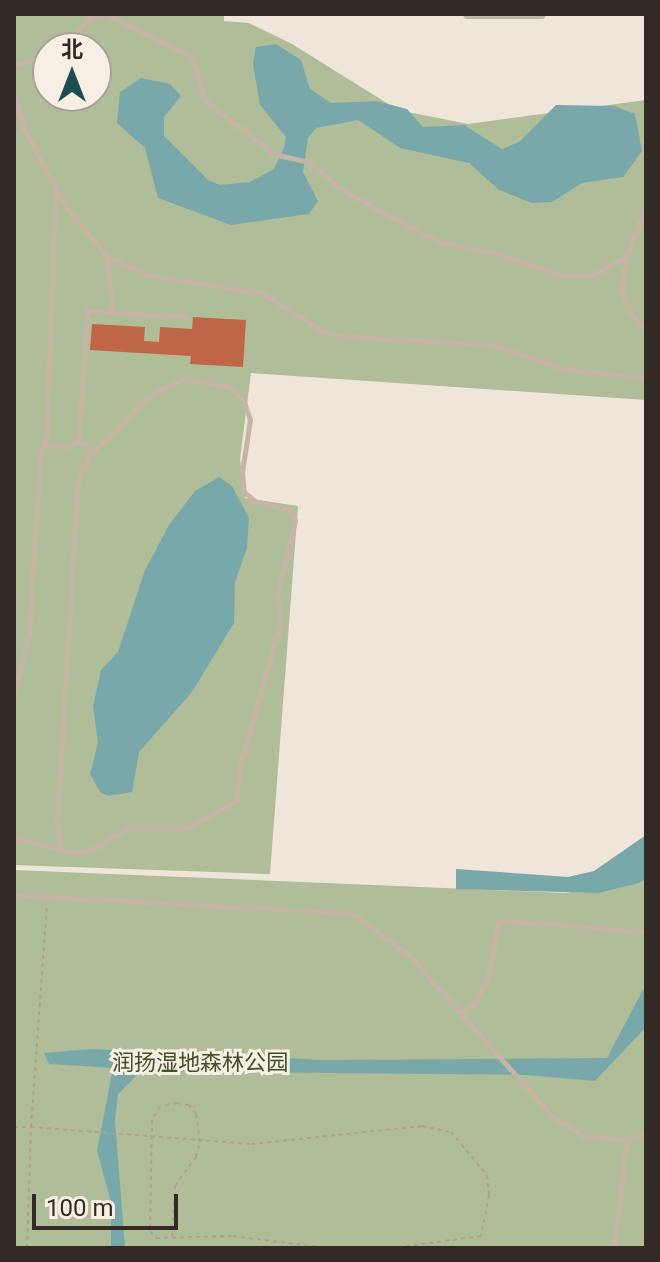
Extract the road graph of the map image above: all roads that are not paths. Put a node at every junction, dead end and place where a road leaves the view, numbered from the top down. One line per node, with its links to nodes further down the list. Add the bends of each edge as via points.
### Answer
1 (105, 14): 4 (lane); 10 (lane, via 192,57 205,101 279,157 305,161 342,190 439,242 501,255 547,274 593,275)
2 (467, 14): 3 (street)
3 (541, 14)
4 (89, 16): 5 (lane)
5 (74, 32)
6 (14, 93): 7 (lane, via 23,127)
7 (55, 186): 9 (lane, via 76,223); 16 (lane, via 52,359)
8 (646, 208): 10 (lane)
9 (107, 257): 11 (lane); 14 (lane, via 152,276 262,293 316,328 342,336 491,345 564,369)
10 (626, 257): 13 (lane, via 621,291 630,313)
11 (112, 312): 12 (lane); 15 (lane, via 87,311)
12 (186, 317)
13 (646, 330)
14 (646, 378)
15 (79, 441): 16 (lane, via 66,447); 17 (lane)
16 (43, 446): 18 (lane, via 29,632)
17 (94, 452): 20 (lane, via 78,479 74,512 57,810); 20 (lane, via 124,427 149,395 177,381 230,387 244,401 250,420 244,492 256,502 291,510 295,520 277,596 280,623 233,807 186,828 137,825 91,850)
18 (14, 696)
19 (14, 838): 20 (lane)
20 (61, 850)
21 (14, 895): 23 (lane, via 351,913 409,955)
22 (646, 932): 23 (lane, via 499,920 488,978 474,1004)
23 (462, 1013): 25 (lane, via 553,1117 583,1136)
24 (646, 1134): 25 (lane)
25 (627, 1139): 26 (lane)
26 (614, 1248)

